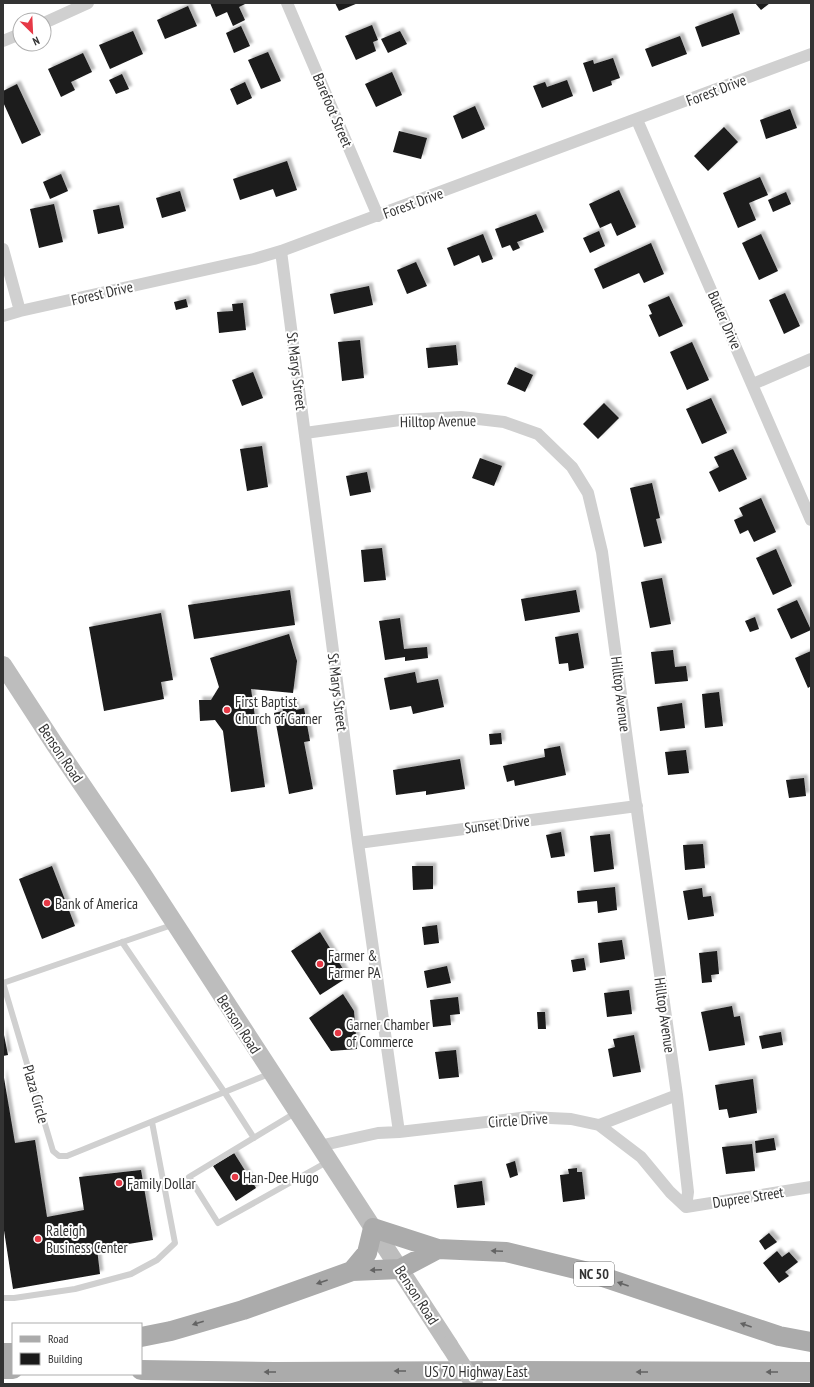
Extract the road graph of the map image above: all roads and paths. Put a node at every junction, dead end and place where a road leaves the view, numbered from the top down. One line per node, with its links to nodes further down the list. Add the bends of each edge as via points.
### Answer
1 (88, 3): 3 (street)
2 (287, 3): 6 (street, Barefoot Street)
3 (52, 19)
4 (811, 54): 5 (street, Forest Drive)
5 (637, 120): 6 (street, Forest Drive); 12 (street, Butler Drive)
6 (378, 216): 8 (street, Forest Drive)
7 (3, 249): 9 (street)
8 (282, 251): 9 (street, Forest Drive); 13 (street, St Marys Street)
9 (20, 311): 10 (street, Forest Drive)
10 (3, 316)
11 (811, 359): 12 (street)
12 (753, 384): 14 (street, Butler Drive)
13 (305, 434): 16 (street, Hilltop Avenue, via 400,420 461,417 504,422 538,434 572,467 588,493 602,552); 17 (street, St Marys Street)
14 (811, 520)
15 (3, 665): 18 (main road, Benson Road)
16 (637, 806): 17 (street, Sunset Drive); 22 (street, Hilltop Avenue)
17 (358, 842): 26 (street, St Marys Street)
18 (174, 924): 19 (lane, Plaza Circle); 20 (main road, Benson Road)
19 (122, 942): 21 (lane); 24 (lane, Plaza Circle, via 3,983 53,1151 59,1156 67,1156)
20 (271, 1073): 21 (lane, Plaza Circle); 23 (main road, Benson Road)
21 (225, 1093): 24 (lane, Plaza Circle); 27 (lane)
22 (676, 1095): 25 (street); 31 (street, Hilltop Avenue, via 688,1192)
23 (297, 1112): 27 (lane); 28 (main road, Benson Road)
24 (152, 1122): 36 (lane, via 175,1243 157,1260 131,1274 75,1289)
25 (599, 1125): 26 (street, Circle Drive, via 571,1118 529,1117); 31 (street, Circle Drive, via 641,1157)
26 (399, 1132): 28 (street, Circle Drive, via 378,1133)
27 (254, 1138): 29 (lane, via 189,1177 218,1223)
28 (319, 1146): 29 (main road, Benson Road)
29 (329, 1161): 32 (main road, Benson Road)
30 (811, 1187): 31 (street, Dupree Street)
31 (686, 1207)
32 (372, 1228): 33 (main road, NC 50); 34 (main road, Benson Road); 35 (main road, via 367,1254)
33 (438, 1249): 34 (main road); 38 (main road, NC 50, one-way to 33, via 779,1336 588,1272 506,1252)
34 (400, 1269): 35 (main road, one-way to 35); 41 (main road, Benson Road, bridge)
35 (352, 1271): 37 (main road, one-way to 37, via 242,1310)
36 (3, 1298)
37 (142, 1337)
38 (811, 1342)
39 (142, 1370): 40 (main road, US 70 Highway East, one-way to 39)
40 (811, 1372)
41 (474, 1384)

